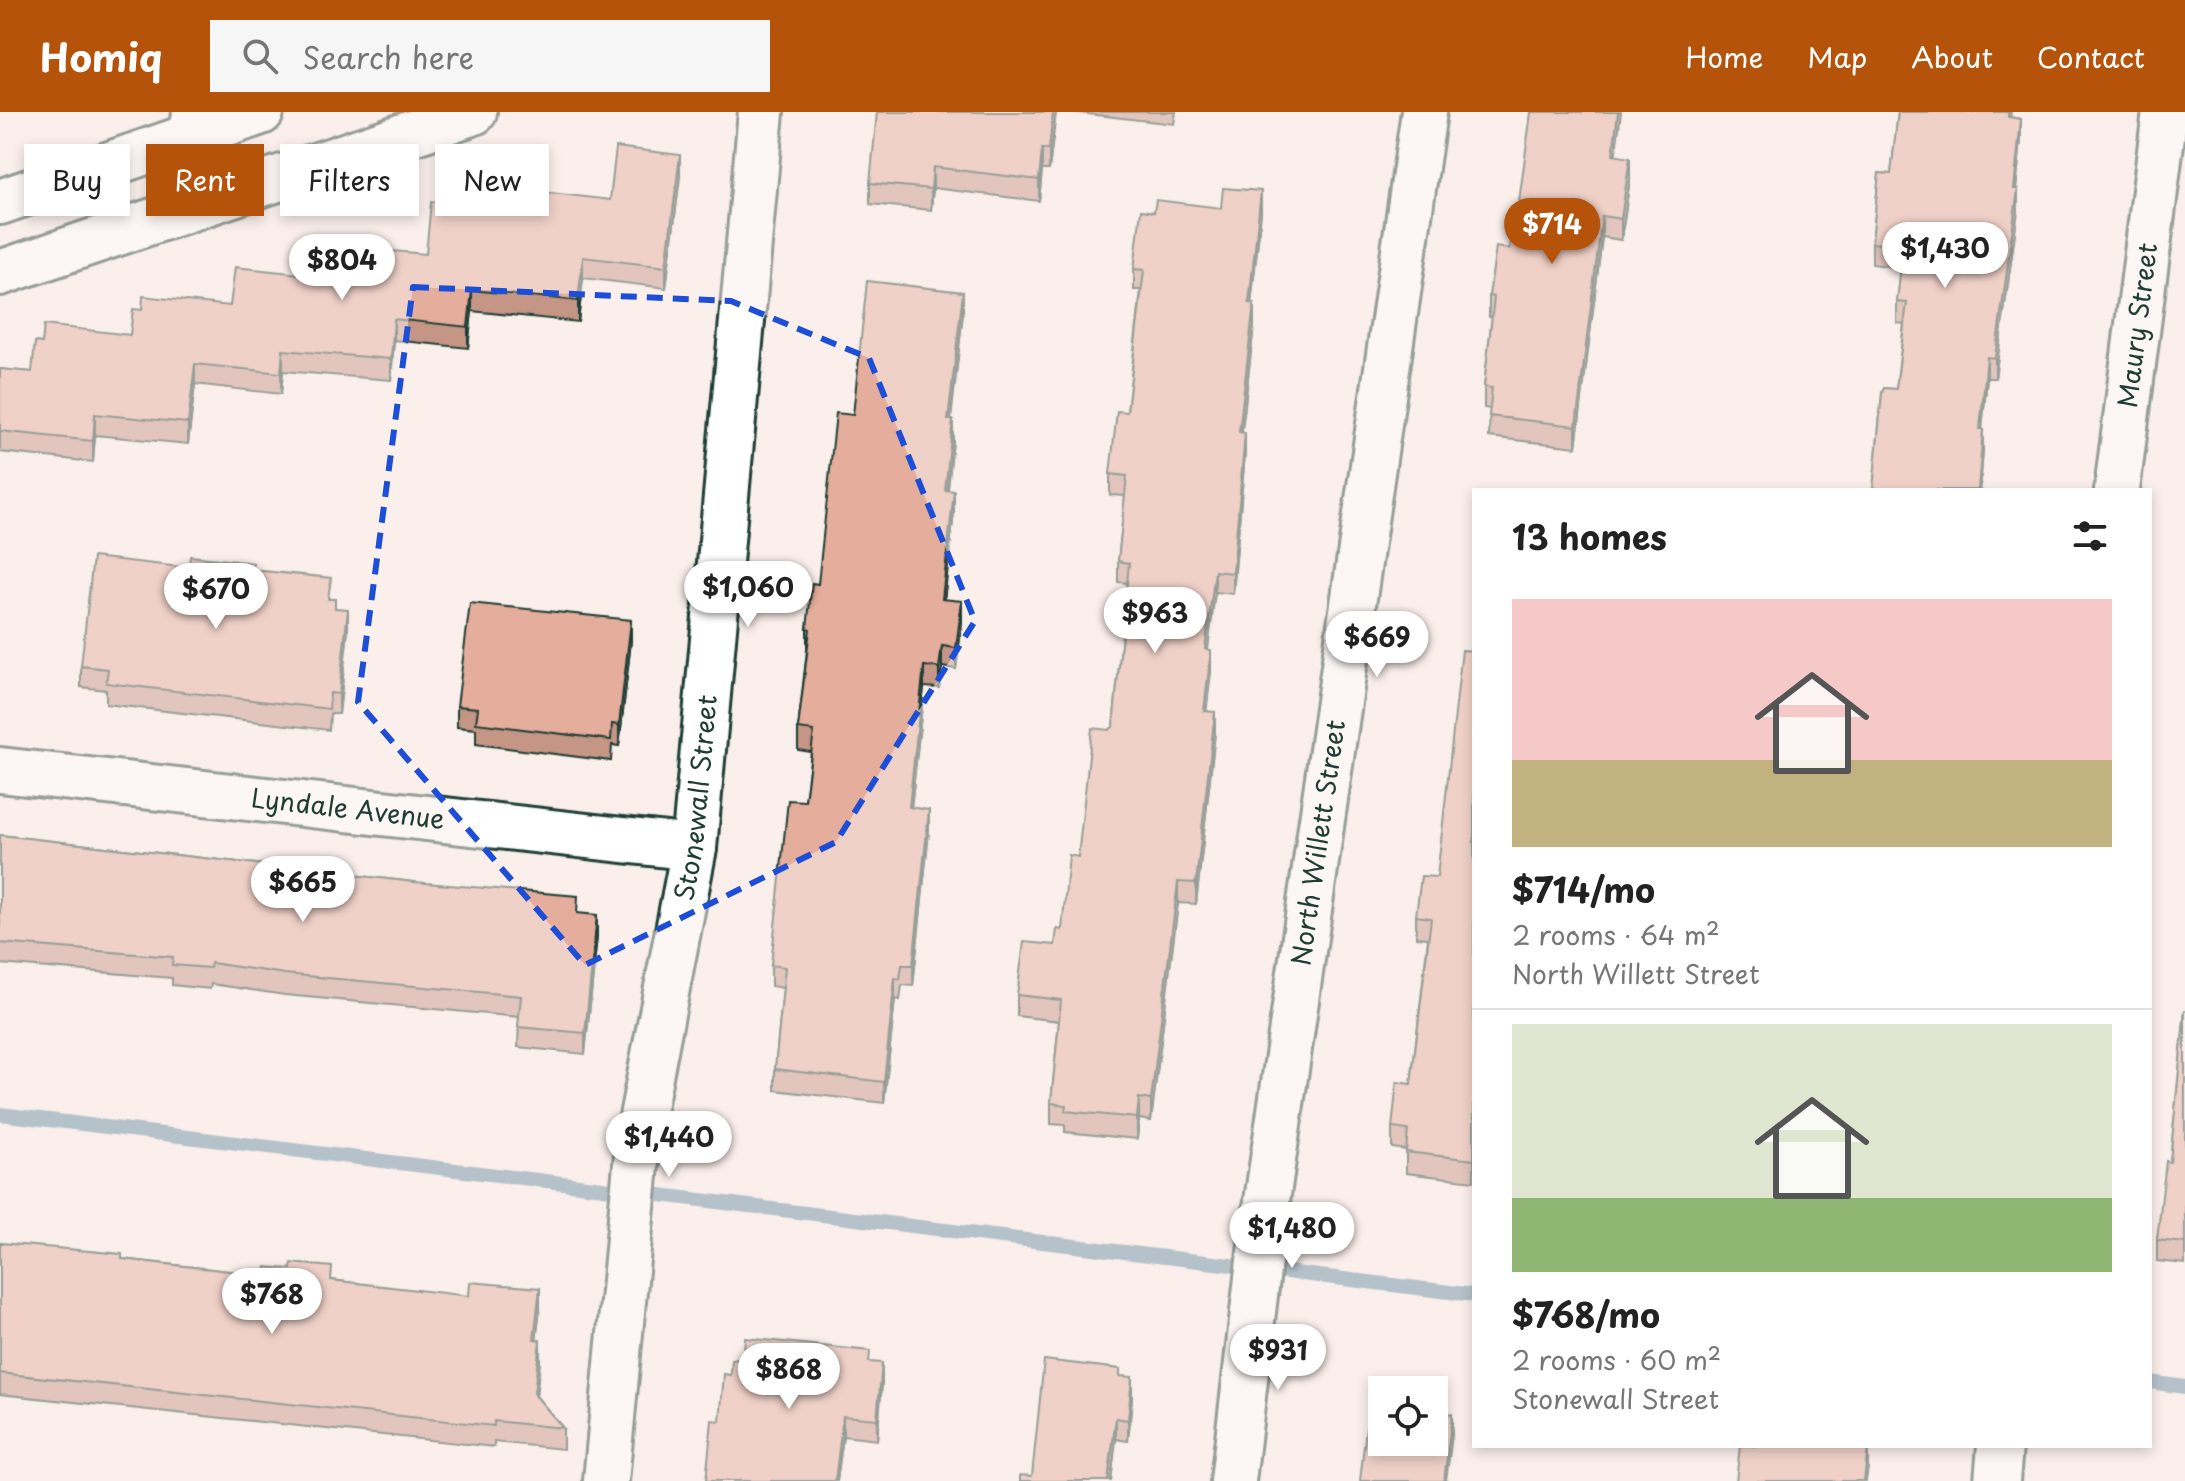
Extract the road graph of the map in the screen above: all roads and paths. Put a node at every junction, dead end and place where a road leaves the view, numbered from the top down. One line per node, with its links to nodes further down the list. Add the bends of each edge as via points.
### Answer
1 (261, 112): 6 (street)
2 (474, 112): 8 (street)
3 (761, 112): 14 (street, Stonewall Street)
4 (1424, 112): 17 (street, North Willett Street, via 1262,1236)
5 (2165, 112): 12 (street, Maury Street)
6 (193, 124): 7 (street); 9 (street)
7 (191, 144)
8 (264, 183)
9 (0, 202)
10 (166, 216): 11 (street)
11 (0, 273)
12 (2117, 488)
13 (0, 770): 14 (street, Lyndale Avenue)
14 (694, 848): 16 (street, Stonewall Street, via 639,1133)
15 (2000, 1448): 18 (street)
16 (606, 1481)
17 (1233, 1481)
18 (1997, 1481)

